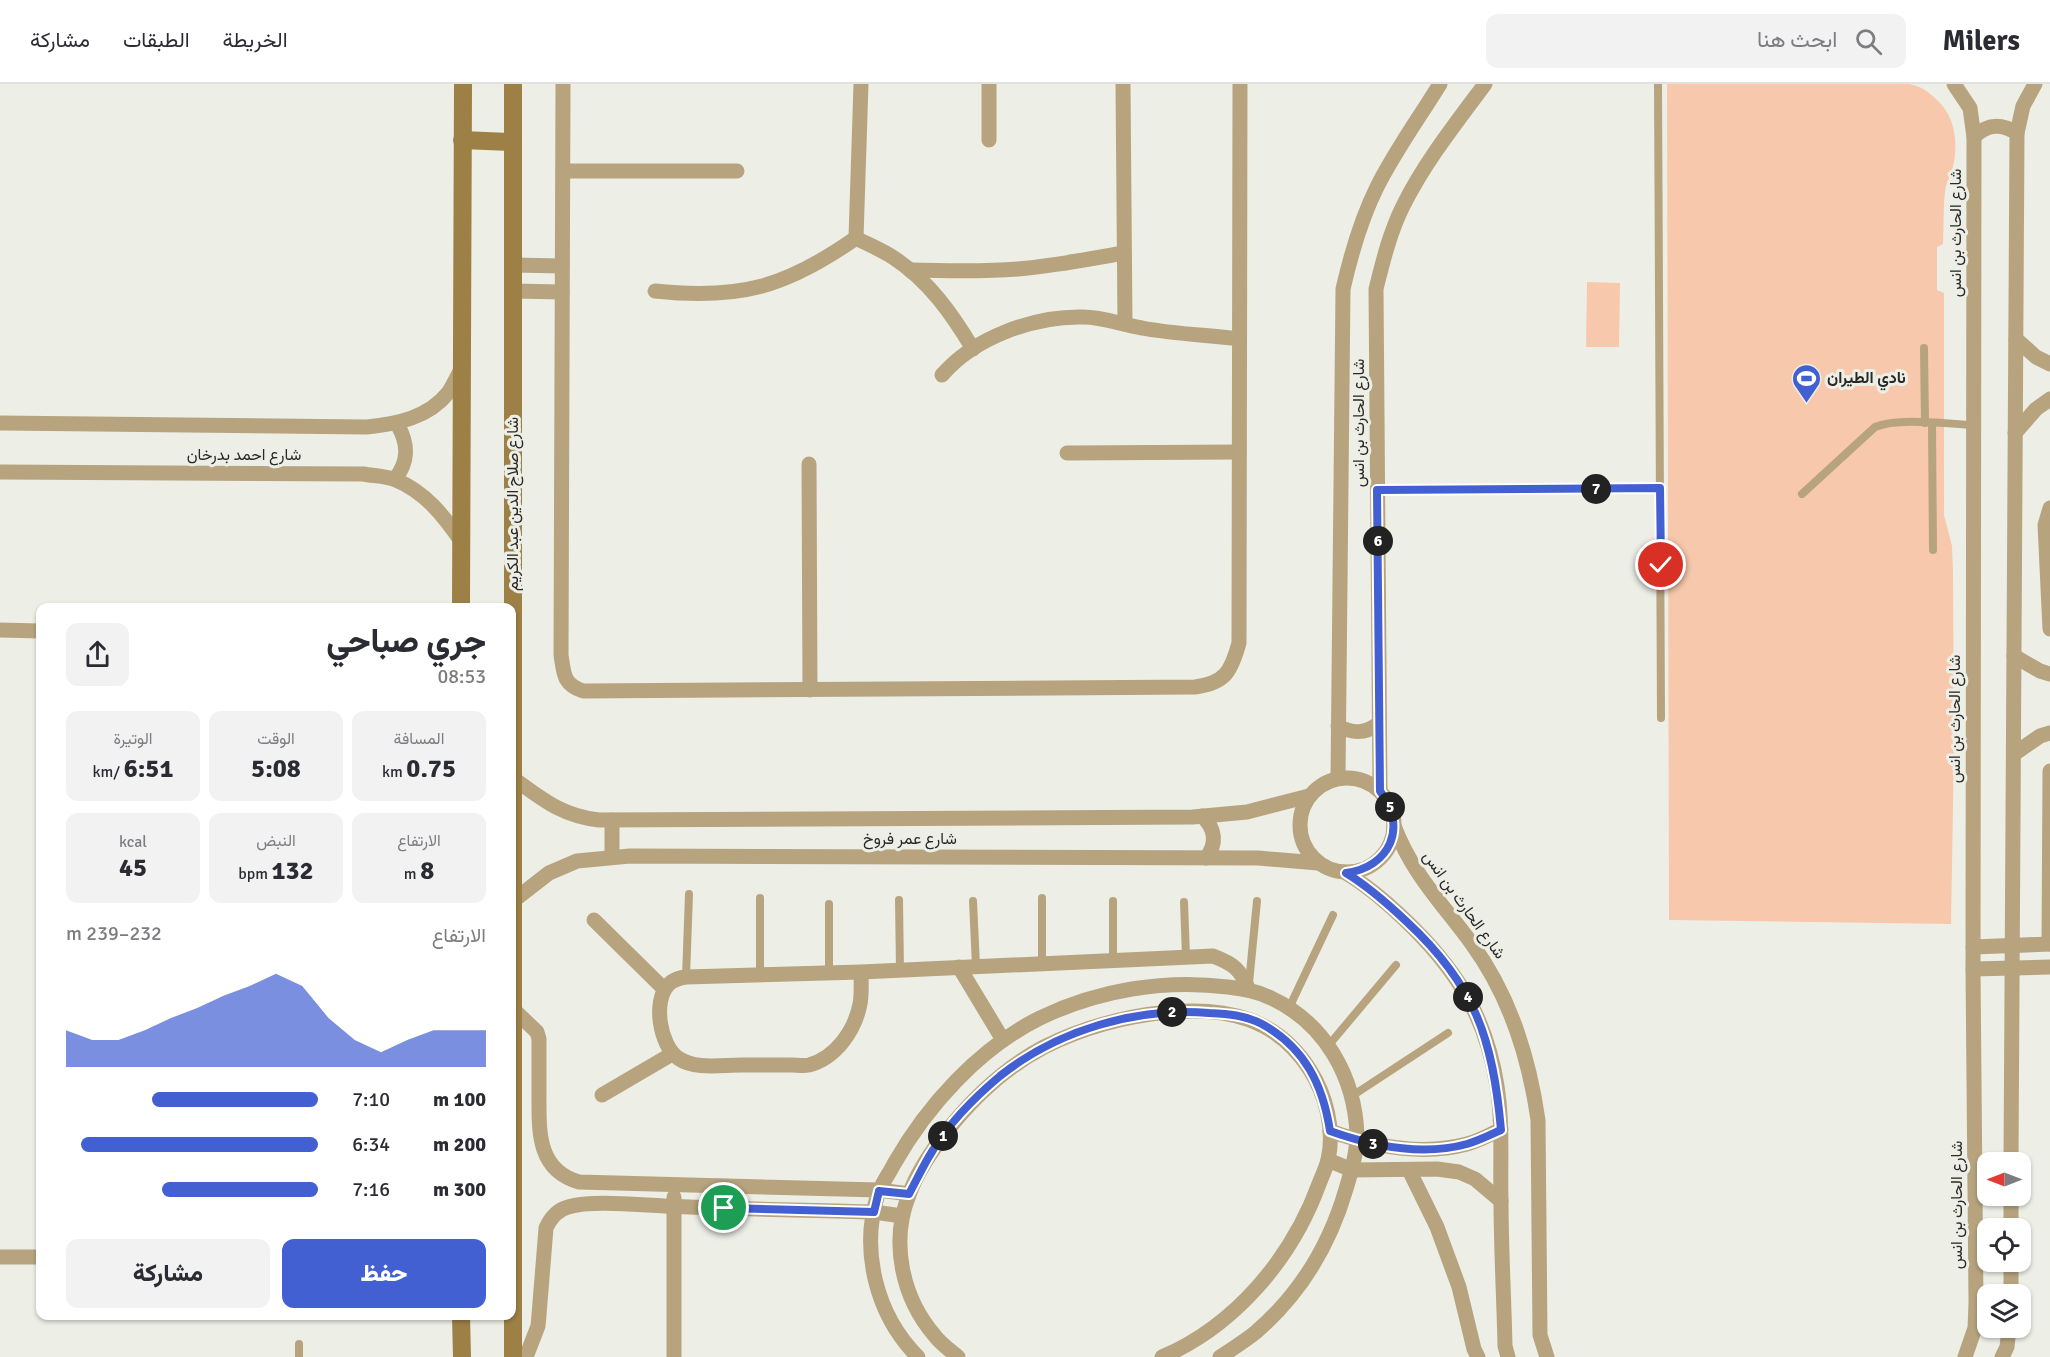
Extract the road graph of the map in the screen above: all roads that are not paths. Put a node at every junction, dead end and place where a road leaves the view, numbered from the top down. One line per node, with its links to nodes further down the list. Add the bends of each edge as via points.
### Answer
1 (463, 84): 17 (main road)
2 (513, 84): 19 (main road, شارع صلاح الدين عبد الكريم)
3 (563, 84): 20 (street)
4 (861, 84): 22 (street)
5 (988, 84): 18 (street)
6 (1124, 84): 23 (street)
7 (1240, 84): 31 (street)
8 (1440, 84): 65 (street, شارع الحارث بن انس, via 1376,189 1351,255 1343,289)
9 (1469, 84): 14 (street)
10 (1485, 84): 14 (street, شارع الحارث بن انس)
11 (1658, 84): 49 (lane)
12 (1954, 84): 16 (street, شارع الحارث بن انس, via 1970,108)
13 (2035, 84): 15 (street, via 2023,106)
14 (1472, 102): 50 (street, شارع الحارث بن انس, via 1422,171 1402,208 1376,289)
15 (2017, 133): 16 (street, via 1994,126); 32 (street)
16 (1974, 137): 42 (street, شارع الحارث بن انس)
17 (462, 140): 19 (main road); 36 (main road)
18 (989, 140)
19 (513, 142): 24 (main road, شارع صلاح الدين عبد الكريم)
20 (563, 171): 21 (street); 25 (street)
21 (737, 171)
22 (856, 238): 26 (street); 28 (street, via 828,258 762,286 715,294)
23 (1124, 253): 26 (street, via 1018,269); 30 (street)
24 (513, 265): 25 (street); 27 (main road, شارع صلاح الدين عبد الكريم)
25 (562, 266): 29 (street)
26 (910, 270): 34 (street, via 954,316)
27 (513, 291): 29 (street); 56 (main road, شارع صلاح الدين عبد الكريم)
28 (656, 291)
29 (562, 292): 62 (street, via 561,654 564,675 571,687 583,691)
30 (1125, 324): 31 (street); 34 (street, via 1084,317 1055,318 1001,334)
31 (1239, 339): 44 (street)
32 (2016, 339): 35 (street); 43 (street)
33 (1924, 348): 41 (lane)
34 (974, 349): 37 (street)
35 (2050, 364)
36 (462, 368): 40 (street, شارع احمد بدرخان, via 447,394 424,413); 53 (main road)
37 (942, 375)
38 (2050, 399): 43 (street)
39 (0, 423): 40 (street, شارع احمد بدرخان, via 367,427)
40 (397, 424): 48 (street, via 407,446 402,470)
41 (1929, 424): 42 (lane); 51 (lane, via 1889,423 1875,427); 54 (lane)
42 (1974, 425): 94 (street, شارع الحارث بن انس)
43 (2015, 433): 60 (street)
44 (1239, 452): 45 (street); 62 (street, via 1239,643 1234,663 1223,678 1195,687)
45 (1067, 453)
46 (808, 464): 62 (street)
47 (0, 472): 48 (street, شارع احمد بدرخان, via 363,474)
48 (395, 479): 53 (street, شارع احمد بدرخان, via 422,494 444,515)
49 (1660, 488): 50 (lane); 63 (lane)
50 (1377, 490): 64 (street, شارع الحارث بن انس)
51 (1802, 494)
52 (2050, 508): 57 (street, via 2044,525)
53 (461, 541): 55 (main road)
54 (1933, 550)
55 (461, 603)
56 (512, 603)
57 (2050, 629)
58 (0, 630): 59 (street)
59 (36, 631)
60 (2014, 656): 61 (street); 67 (street)
61 (2050, 674)
62 (810, 690)
63 (1661, 718)
64 (1379, 723): 65 (street, via 1359,732); 71 (street, شارع الحارث بن انس)
65 (1338, 726): 69 (street, شارع الحارث بن انس)
66 (2050, 733): 67 (street)
67 (2013, 754): 93 (street)
68 (2050, 771): 92 (street)
69 (1338, 778): 71 (street, via 1360,780); 72 (street)
70 (516, 780): 74 (street, شارع عمر فروخ, via 580,818)
71 (1380, 791): 75 (street, via 1393,813)
72 (1309, 796): 73 (street, شارع عمر فروخ, via 1247,812); 78 (street, via 1299,825 1301,839)
73 (1202, 816): 74 (street, شارع عمر فروخ); 77 (street, via 1211,827 1214,840)
74 (612, 820): 76 (street)
75 (1394, 826): 79 (street, via 1385,854 1361,871); 151 (street, شارع الحارث بن انس, via 1413,868 1494,978 1524,1048 1538,1120 1540,1335)
76 (612, 857): 77 (street, شارع عمر فروخ); 83 (street, شارع عمر فروخ, via 577,861 549,873)
77 (1206, 858): 78 (street, شارع عمر فروخ)
78 (1318, 863): 79 (street)
79 (1346, 873): 119 (street, via 1383,898 1420,934 1464,989 1491,1053)
80 (689, 894): 108 (lane)
81 (760, 898): 107 (lane)
82 (1042, 898): 97 (lane)
83 (516, 899)
84 (899, 900): 104 (lane)
85 (974, 901): 99 (lane)
86 (1113, 901): 96 (lane)
87 (1257, 901): 110 (lane)
88 (1184, 902): 95 (lane)
89 (829, 904): 106 (lane)
90 (1333, 915): 111 (lane)
91 (594, 920): 109 (street)
92 (2050, 944): 93 (street)
93 (2012, 946): 94 (street); 102 (street)
94 (1973, 947): 103 (street, شارع الحارث بن انس)
95 (1186, 957): 96 (street); 110 (street, via 1213,956 1229,962 1241,973)
96 (1113, 960): 97 (street)
97 (1041, 963): 99 (street)
98 (1396, 965): 115 (lane)
99 (976, 966): 101 (street)
100 (2050, 966): 102 (street)
101 (959, 967): 104 (street); 114 (street)
102 (2012, 968): 103 (street); 122 (street)
103 (1973, 969): 152 (street, شارع الحارث بن انس, via 1976,1303 1975,1328)
104 (900, 970): 105 (street)
105 (861, 972): 106 (street); 116 (street, via 860,1004 849,1034 832,1052 809,1065 698,1065)
106 (829, 973): 107 (street)
107 (760, 975): 108 (street)
108 (686, 977): 109 (street)
109 (664, 989): 116 (street, via 660,1022)
110 (1249, 990): 111 (street); 114 (street, via 1196,984 1121,990 1040,1018)
111 (1289, 1008): 115 (street)
112 (516, 1012): 126 (street, via 537,1032 539,1039 541,1145 558,1172 579,1182)
113 (1448, 1033): 118 (lane)
114 (1003, 1040): 127 (street, via 933,1108 903,1148)
115 (1328, 1046): 118 (street)
116 (672, 1054): 117 (street)
117 (602, 1095)
118 (1352, 1096): 121 (street)
119 (1501, 1130): 121 (street, via 1468,1144 1436,1148); 129 (street)
120 (1330, 1131): 121 (street); 123 (street); 128 (street, via 1317,1080 1283,1039 1261,1024 1237,1015 1187,1011 1137,1015 1088,1028 1042,1048 1001,1076 964,1110 933,1149)
121 (1357, 1141): 124 (street)
122 (2012, 1152)
123 (1328, 1160): 124 (street); 137 (street, via 1309,1211 1281,1259 1245,1300)
124 (1352, 1170): 125 (street); 148 (street, via 1338,1216 1312,1267 1262,1325)
125 (1409, 1170): 129 (street, via 1459,1172 1475,1179); 149 (street, via 1437,1227)
126 (674, 1185): 127 (street); 130 (street)
127 (879, 1191): 128 (street); 131 (street)
128 (909, 1194): 132 (street)
129 (1501, 1201): 150 (street)
130 (674, 1207): 131 (street); 144 (street, via 581,1204 557,1212 550,1219 538,1326); 145 (street)
131 (874, 1212): 132 (street); 146 (street, via 871,1247 875,1282 887,1315)
132 (902, 1216): 147 (street, via 899,1249 904,1281 916,1311 935,1337)
133 (0, 1257): 134 (street)
134 (36, 1257)
135 (461, 1320): 142 (main road)
136 (513, 1320): 143 (main road, شارع صلاح الدين عبد الكريم)
137 (1203, 1335): 140 (street); 148 (street)
138 (2008, 1338): 153 (street)
139 (299, 1344): 141 (lane)
140 (1172, 1355)
141 (299, 1357)
142 (462, 1357)
143 (513, 1357)
144 (526, 1357)
145 (674, 1357)
146 (918, 1357)
147 (958, 1357)
148 (1219, 1357)
149 (1478, 1357)
150 (1508, 1357)
151 (1547, 1357)
152 (1965, 1357)
153 (2001, 1357)

